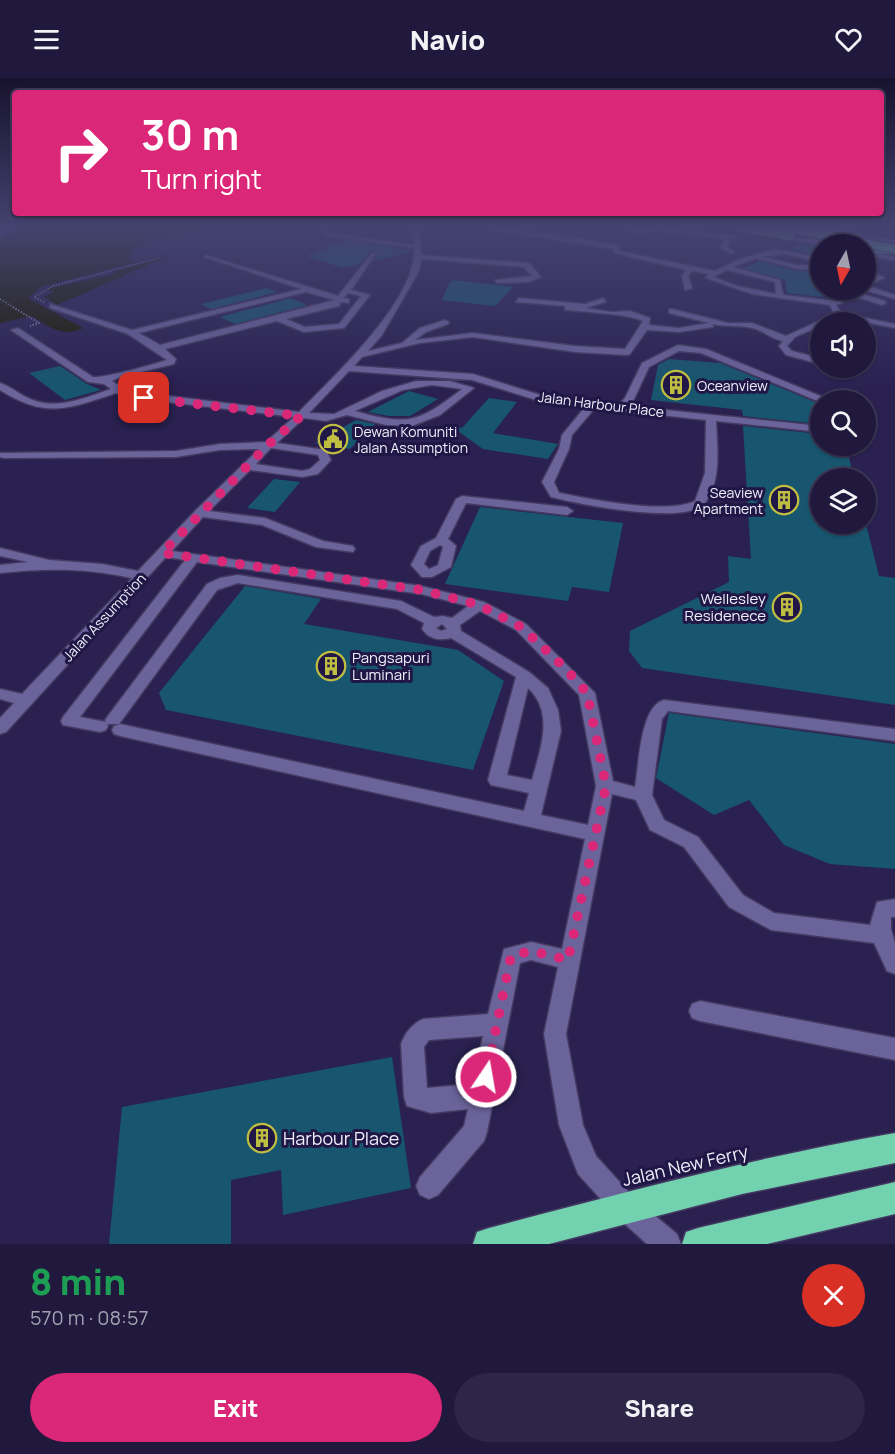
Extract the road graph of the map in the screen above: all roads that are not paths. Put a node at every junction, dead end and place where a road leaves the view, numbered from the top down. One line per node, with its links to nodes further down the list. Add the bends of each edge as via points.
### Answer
1 (280, 280): 11 (street)
2 (354, 280): 12 (street)
3 (411, 280): 46 (street, Jalan Assumption, via 378,335)
4 (686, 280): 8 (street)
5 (717, 280): 13 (street)
6 (776, 280): 13 (street)
7 (876, 285): 10 (street)
8 (688, 288)
9 (876, 288): 14 (street)
10 (895, 289)
11 (308, 290): 15 (street); 27 (street)
12 (346, 291): 15 (street); 20 (street, via 366,295)
13 (780, 297): 21 (street)
14 (895, 297)
15 (340, 300): 20 (street); 28 (street)
16 (519, 300): 24 (street)
17 (603, 300): 24 (street)
18 (839, 300): 21 (street)
19 (873, 300): 22 (street)
20 (359, 303): 28 (street, via 336,327 304,330)
21 (832, 303): 26 (street)
22 (882, 303)
23 (53, 306): 39 (street)
24 (567, 309): 35 (street, via 630,313 646,318)
25 (672, 311): 32 (street)
26 (836, 312)
27 (200, 317): 29 (street); 39 (street)
28 (277, 318): 38 (street)
29 (209, 321)
30 (445, 322): 43 (street, via 423,330)
31 (876, 322): 34 (street)
32 (720, 323): 35 (street, via 679,330); 40 (street, via 752,325)
33 (218, 326): 38 (street)
34 (895, 326)
35 (645, 327): 43 (street, via 627,352 473,335)
36 (810, 327): 41 (street)
37 (15, 330): 49 (street, via 91,380)
38 (226, 331): 44 (street)
39 (134, 332): 44 (street)
40 (769, 332): 41 (street); 42 (street)
41 (798, 332): 42 (street)
42 (787, 340): 45 (street); 47 (street, via 783,346 789,353)
43 (404, 344): 46 (street)
44 (160, 348): 49 (street, via 173,361)
45 (810, 348)
46 (360, 355): 48 (street, Jalan Assumption)
47 (810, 358)
48 (348, 368): 54 (street, Jalan Harbour Place, via 473,377 546,400); 57 (street, Jalan Assumption)
49 (106, 381): 51 (street)
50 (0, 386): 51 (street, via 41,406 89,399)
51 (117, 390): 57 (street, via 144,398)
52 (810, 394): 53 (street, via 703,351 678,348 645,365)
53 (629, 399): 55 (street); 59 (street)
54 (592, 405): 55 (street, Jalan Harbour Place); 58 (street, via 567,435 548,482 555,495 582,502 690,509 698,503 711,470)
55 (620, 408): 58 (street, Jalan Harbour Place)
56 (347, 412): 56 (street, via 402,386 449,384 469,388 440,411 411,425 391,425); 57 (street, via 326,418)
57 (301, 416): 61 (street, Jalan Assumption)
58 (711, 418): 60 (street, Jalan Harbour Place)
59 (810, 418)
60 (810, 428)
61 (268, 445): 62 (street); 63 (street, via 176,454); 64 (street, Jalan Assumption)
62 (291, 447): 65 (street); 65 (street, via 322,452 326,460 314,472)
63 (4, 456)
64 (247, 466): 65 (street); 67 (street, Jalan Assumption)
65 (270, 470)
66 (567, 511): 68 (street, via 462,499)
67 (200, 513): 69 (street, via 265,522 320,544); 71 (street, Jalan Assumption)
68 (441, 540): 75 (street, via 424,548 417,565); 75 (street, via 450,546 444,567)
69 (349, 549)
70 (0, 552): 73 (street)
71 (162, 553): 72 (street); 76 (street, Jalan Assumption)
72 (193, 559): 77 (street); 84 (street, via 69,721)
73 (49, 564): 74 (street); 76 (street)
74 (0, 569)
75 (427, 574): 77 (street)
76 (142, 576): 82 (street, Jalan Assumption)
77 (421, 590): 78 (street)
78 (472, 603): 79 (street); 86 (street, via 521,627 587,693)
79 (445, 625): 80 (street); 84 (street, via 401,605 363,597 238,579 225,581 212,587)
80 (524, 675): 87 (street, via 542,692 553,731); 87 (street, via 497,780)
81 (0, 694): 82 (street)
82 (27, 701): 83 (street, Jalan Assumption)
83 (1, 725)
84 (111, 725): 89 (street)
85 (895, 735): 88 (street, via 664,705 654,718)
86 (606, 786): 88 (street); 90 (street)
87 (539, 788): 89 (street)
88 (643, 795): 92 (street, via 657,825 691,842 736,901 771,921)
89 (531, 819): 90 (street)
90 (595, 834): 93 (street)
91 (895, 908): 92 (street, via 884,908 878,920)
92 (881, 934): 94 (street)
93 (568, 960): 96 (street, via 531,951 511,956); 102 (street, via 555,1034 571,1125 588,1165)
94 (895, 964)
95 (700, 1011): 97 (street)
96 (498, 1024): 98 (street); 98 (street, via 423,1030 412,1044 416,1097 431,1101)
97 (895, 1049)
98 (483, 1095): 100 (street, via 475,1132)
99 (895, 1148): 102 (highway, Jalan New Ferry)
100 (429, 1186)
101 (895, 1198): 105 (highway)
102 (626, 1208): 103 (highway, Jalan New Ferry); 104 (street)
103 (489, 1244)
104 (667, 1244)
105 (698, 1244)

